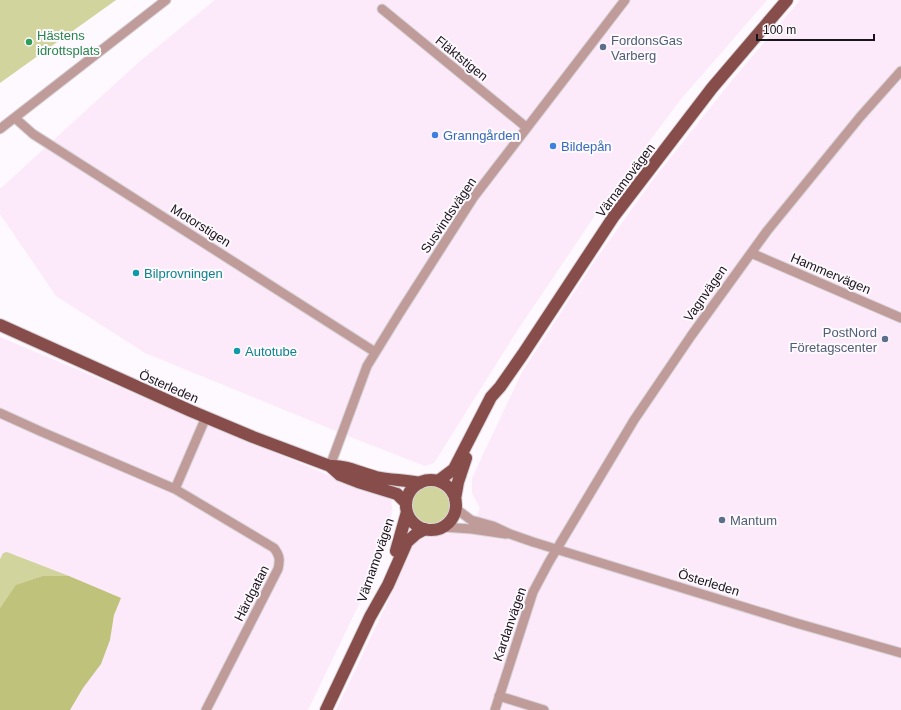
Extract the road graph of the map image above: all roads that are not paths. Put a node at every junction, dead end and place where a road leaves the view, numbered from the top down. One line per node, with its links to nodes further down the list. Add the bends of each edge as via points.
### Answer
1 (166, 0): 6 (street)
2 (625, 0): 7 (street, Susvindsvägen)
3 (787, 0): 13 (main road, Värnamovägen, via 712,88 614,216)
4 (382, 9): 7 (street, Fläktstigen)
5 (901, 72): 9 (street, Vagnvägen, via 860,117)
6 (15, 118): 8 (street); 12 (street, Motorstigen, via 33,134)
7 (526, 127): 12 (street, Susvindsvägen, via 473,198)
8 (0, 129)
9 (751, 253): 10 (street, Hammervägen); 25 (street, Vagnvägen, via 634,420)
10 (901, 318)
11 (0, 325): 15 (main road, Österleden)
12 (375, 352): 16 (street, Susvindsvägen, via 367,366)
13 (500, 387): 17 (main road, Värnamovägen, via 490,397 454,469); 20 (main road, Värnamovägen, via 471,444 458,482)
14 (0, 412): 19 (street, Härdgatan)
15 (206, 417): 16 (main road, Österleden); 19 (street)
16 (330, 466): 18 (main road, Österleden, via 341,465 378,477); 21 (main road, Österleden, via 340,475 397,494)
17 (438, 482): 18 (main road, via 432,480); 20 (main road, via 449,488)
18 (420, 483): 21 (main road, Värnamovägen, via 410,491)
19 (175, 489): 29 (street, Härdgatan, via 274,548 280,560 278,569)
20 (455, 503): 22 (main road, Värnamovägen, via 451,519); 24 (street, Österleden, via 471,520 494,526)
21 (407, 508): 23 (main road, Värnamovägen, via 414,523); 26 (main road, Värnamovägen, via 397,550)
22 (441, 527): 23 (main road, Värnamovägen); 24 (street, Österleden)
23 (425, 529): 26 (main road, Värnamovägen, via 407,542)
24 (510, 534): 25 (street, Österleden)
25 (557, 549): 27 (street, Österleden); 28 (street, Kardanvägen, via 533,592)
26 (370, 617): 30 (main road, Värnamovägen)
27 (901, 653)
28 (499, 696): 31 (street, Kardanvägen); 32 (street)
29 (206, 710)
30 (326, 710)
31 (495, 710)
32 (544, 710)

